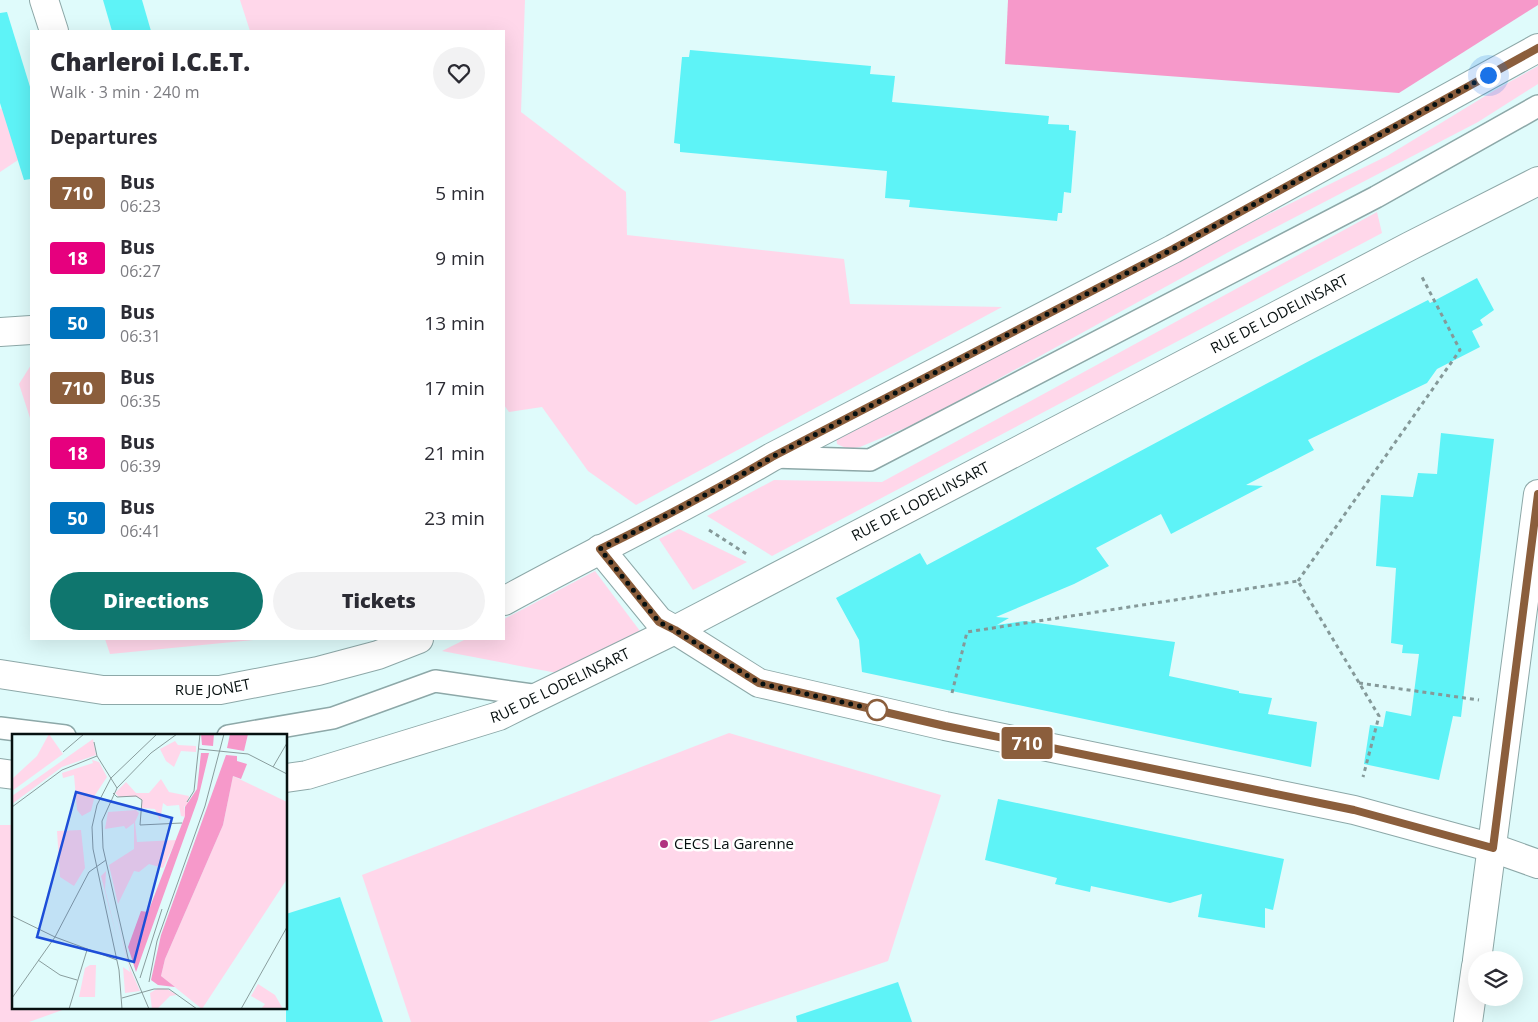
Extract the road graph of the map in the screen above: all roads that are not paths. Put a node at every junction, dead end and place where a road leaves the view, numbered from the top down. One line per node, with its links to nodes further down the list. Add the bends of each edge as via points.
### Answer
1 (44, 0): 2 (street)
2 (54, 30)
3 (1538, 48): 8 (street, via 1173,249)
4 (1538, 106): 8 (lane, via 1376,198 870,460)
5 (1538, 181): 12 (street, RUE DE LODELINSART)
6 (30, 330): 7 (street)
7 (0, 332)
8 (772, 457): 10 (street, via 687,506)
9 (1538, 496): 20 (street)
10 (600, 549): 11 (street); 12 (street, via 659,622)
11 (505, 600)
12 (675, 630): 15 (street, RUE DE LODELINSART); 20 (street, via 759,683 945,726 1354,810)
13 (416, 640): 14 (street, RUE JONET, via 378,655 318,671 220,690 103,690)
14 (0, 674)
15 (539, 696): 18 (lane, via 435,681 332,718); 19 (street, RUE DE LODELINSART, via 499,716 307,775)
16 (0, 728): 17 (lane)
17 (49, 734)
18 (240, 734)
19 (288, 778)
20 (1493, 848): 21 (street); 22 (street)
21 (1538, 864)
22 (1478, 951)
23 (1470, 1006): 24 (street)
24 (1468, 1022)

